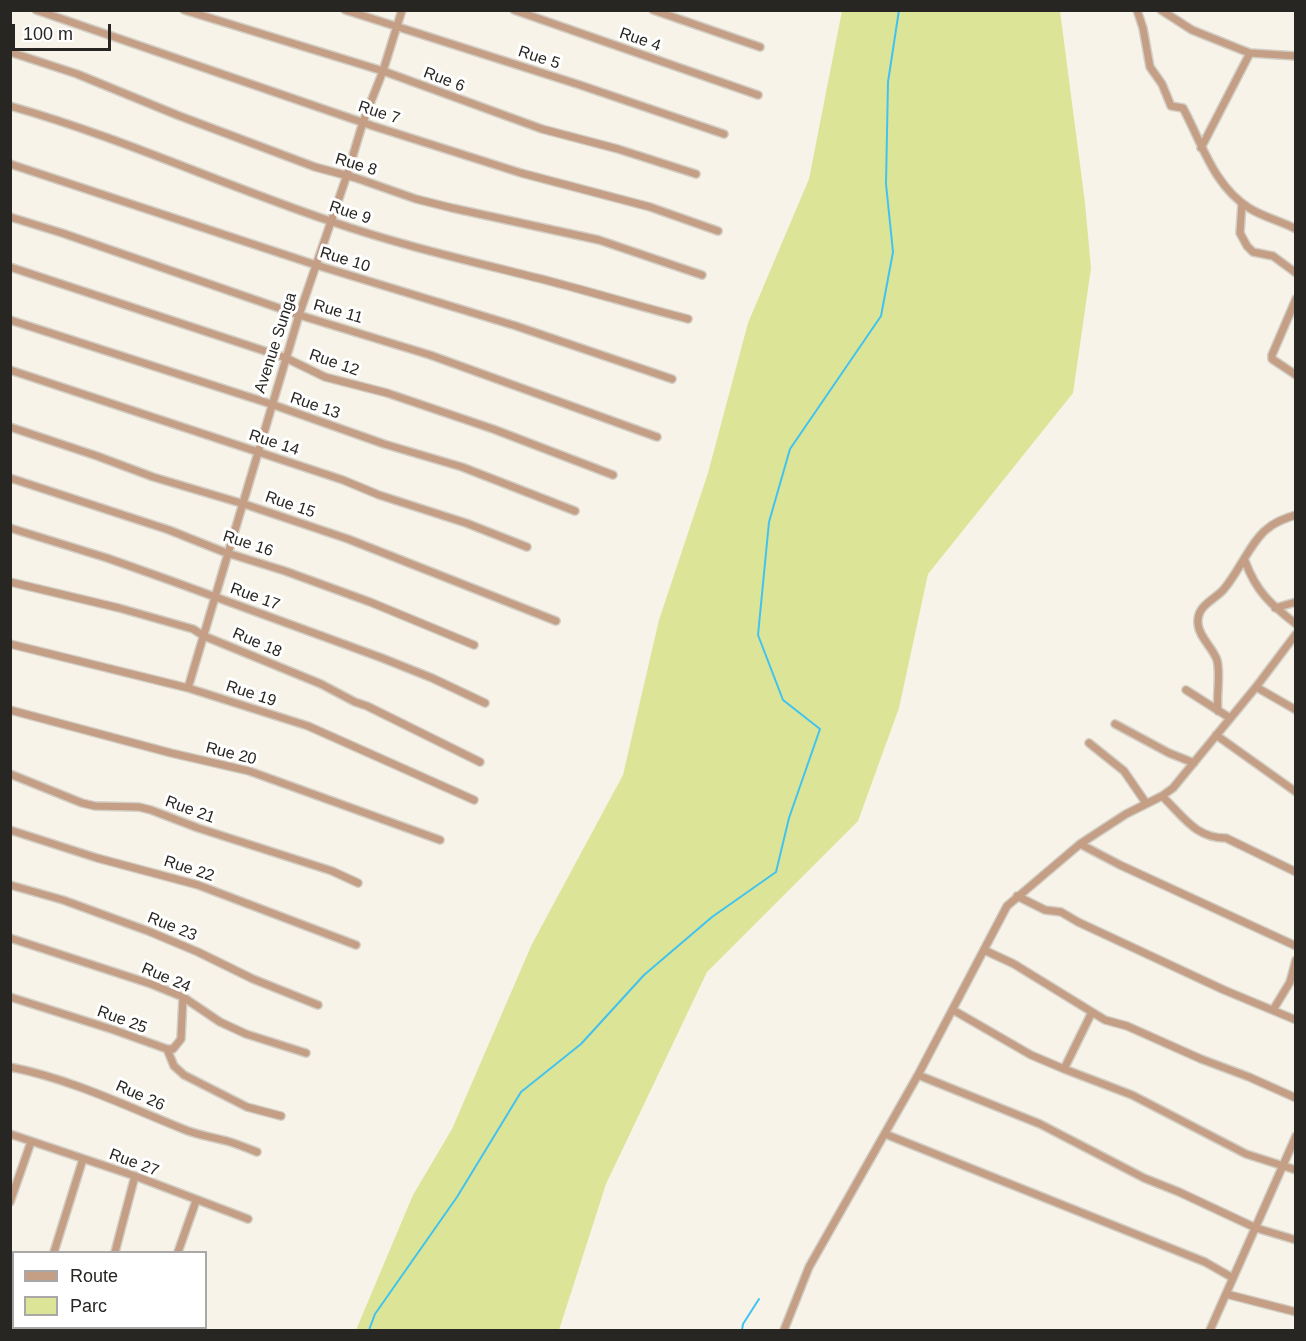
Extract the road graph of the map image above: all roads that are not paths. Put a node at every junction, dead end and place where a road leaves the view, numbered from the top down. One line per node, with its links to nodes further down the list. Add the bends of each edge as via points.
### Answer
1 (36, 10): 17 (street, Rue 7)
2 (184, 10): 14 (street, Rue 6)
3 (345, 10): 9 (street, Rue 5)
4 (402, 10): 9 (street, Avenue Sunga)
5 (513, 10): 15 (street, Rue 4)
6 (653, 10): 10 (street)
7 (1137, 10): 19 (street, via 1150,67 1171,106 1183,108)
8 (1161, 10): 12 (street, via 1192,30)
9 (398, 27): 14 (street, Avenue Sunga); 18 (street, Rue 5)
10 (760, 47)
11 (10, 52): 22 (street, Rue 8)
12 (1250, 53): 13 (street); 19 (street)
13 (1296, 56)
14 (383, 71): 17 (street, Avenue Sunga); 21 (street, Rue 6, via 542,129)
15 (758, 95)
16 (10, 106): 25 (street, Rue 9)
17 (363, 122): 22 (street, Avenue Sunga); 27 (street, Rue 7)
18 (724, 134)
19 (1201, 148): 23 (street, via 1225,186)
20 (10, 164): 28 (street, Rue 10)
21 (696, 174)
22 (347, 176): 25 (street, Avenue Sunga); 31 (street, Rue 8, via 443,206 599,240)
23 (1242, 203): 26 (street); 30 (street, via 1240,233 1247,246 1253,252 1273,256)
24 (10, 217): 33 (street, Rue 11)
25 (330, 221): 28 (street, Avenue Sunga); 34 (street, Rue 9, via 422,250)
26 (1296, 229)
27 (718, 231)
28 (316, 265): 33 (street, Avenue Sunga); 39 (street, Rue 10)
29 (10, 267): 36 (street, Rue 12)
30 (1296, 273)
31 (702, 275)
32 (1296, 299): 38 (street, via 1272,359)
33 (299, 315): 36 (street, Avenue Sunga); 42 (street, Rue 11, via 430,355)
34 (688, 319)
35 (10, 320): 40 (street, Rue 13)
36 (286, 358): 40 (street, Avenue Sunga); 44 (street, Rue 12, via 325,376 493,429)
37 (10, 370): 43 (street, Rue 14)
38 (1296, 375)
39 (672, 379)
40 (271, 405): 43 (street, Avenue Sunga); 47 (street, Rue 13, via 462,467)
41 (10, 427): 46 (street, Rue 15)
42 (657, 437)
43 (257, 452): 46 (street, Avenue Sunga); 50 (street, Rue 14)
44 (613, 475)
45 (10, 478): 51 (street, Rue 16)
46 (244, 504): 51 (street, Avenue Sunga); 57 (street, Rue 15, via 357,543)
47 (575, 511)
48 (1296, 515): 52 (street, via 1265,530)
49 (10, 528): 54 (street, Rue 17)
50 (527, 547)
51 (229, 553): 54 (street, Avenue Sunga); 62 (street, Rue 16, via 370,602)
52 (1245, 561): 56 (street, via 1259,591); 69 (street, via 1199,616 1200,631 1218,664)
53 (10, 582): 60 (street, Rue 18, via 120,608 193,629)
54 (215, 597): 60 (street, Avenue Sunga); 66 (street, Rue 17, via 432,678)
55 (1296, 602): 56 (street)
56 (1275, 608): 58 (street)
57 (556, 621)
58 (1296, 624)
59 (1296, 634): 63 (street)
60 (204, 636): 64 (street, Avenue Sunga); 74 (street, Rue 18, via 327,686)
61 (10, 644): 64 (street, Rue 19)
62 (474, 645)
63 (1256, 687): 68 (street); 70 (street)
64 (188, 688): 79 (street, Rue 19, via 308,726)
65 (1186, 690): 69 (street)
66 (485, 703)
67 (10, 710): 82 (street, Rue 20, via 249,771)
68 (1296, 710)
69 (1218, 711): 70 (street)
70 (1230, 718): 72 (street)
71 (1116, 724): 75 (street)
72 (1216, 735): 75 (street); 77 (street)
73 (1089, 743): 80 (street, via 1124,771)
74 (480, 762)
75 (1194, 763): 78 (street)
76 (10, 774): 85 (street, Rue 21, via 82,803 151,810)
77 (1296, 792)
78 (1162, 796): 80 (street); 84 (street, via 1202,834 1226,838)
79 (474, 800)
80 (1146, 803): 83 (street)
81 (10, 830): 89 (street, Rue 22, via 198,885)
82 (440, 840)
83 (1080, 844): 87 (street); 90 (street)
84 (1296, 872)
85 (358, 883)
86 (10, 885): 95 (street, Rue 23, via 148,931)
87 (1017, 896): 91 (street); 97 (street, via 1045,910 1061,912)
88 (10, 938): 94 (street, Rue 24)
89 (356, 945)
90 (1296, 946)
91 (984, 950): 96 (street); 98 (street)
92 (1296, 960): 97 (street, via 1290,982)
93 (10, 997): 100 (street, Rue 25)
94 (183, 998): 100 (street, via 181,1039 173,1049); 101 (street, Rue 24, via 246,1034)
95 (318, 1005)
96 (953, 1010): 103 (street, via 1031,1055); 104 (street)
97 (1273, 1010): 99 (street)
98 (1092, 1012): 103 (street); 105 (street)
99 (1296, 1020)
100 (166, 1049): 106 (street, via 174,1066 184,1075 247,1107)
101 (306, 1053)
102 (10, 1066): 111 (street, Rue 26, via 40,1072 186,1131)
103 (1064, 1069): 113 (street, via 1132,1095 1246,1154)
104 (918, 1075): 108 (street); 119 (street, via 1040,1124 1134,1173)
105 (1296, 1098)
106 (281, 1116)
107 (10, 1134): 110 (street, Rue 27)
108 (885, 1134): 124 (street, via 1205,1262); 127 (street, via 809,1267)
109 (1296, 1136): 113 (street)
110 (31, 1142): 112 (street, Rue 27); 117 (street)
111 (257, 1152)
112 (83, 1159): 115 (street, Rue 27); 121 (street)
113 (1283, 1166): 114 (street); 119 (street)
114 (1296, 1170)
115 (135, 1176): 116 (street, Rue 27); 122 (street)
116 (196, 1201): 118 (street, Rue 27); 123 (street)
117 (10, 1202)
118 (248, 1219)
119 (1256, 1228): 120 (street); 124 (street)
120 (1296, 1240)
121 (54, 1251)
122 (115, 1251)
123 (178, 1251)
124 (1233, 1278): 125 (street)
125 (1226, 1294): 126 (street); 128 (street)
126 (1296, 1312)
127 (783, 1330)
128 (1210, 1330)

